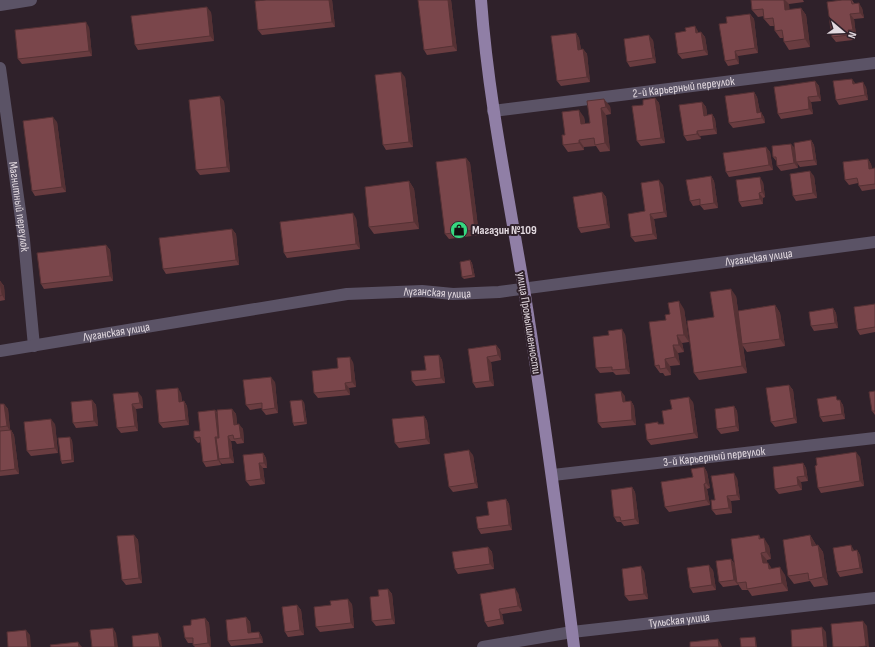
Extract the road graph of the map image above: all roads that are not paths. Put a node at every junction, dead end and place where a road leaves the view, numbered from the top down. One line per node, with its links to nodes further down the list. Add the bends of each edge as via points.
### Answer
1 (31, 0): 3 (street)
2 (481, 0): 6 (main road, улица Промышленности)
3 (0, 5)
4 (875, 63): 6 (street, 2-й Карьерный переулок)
5 (0, 68): 9 (street, Магнитный переулок, via 24,240)
6 (493, 111): 8 (main road, улица Промышленности)
7 (875, 242): 8 (street, Луганская улица)
8 (524, 288): 9 (street, Луганская улица, via 453,294 422,291 347,294); 12 (main road, улица Промышленности)
9 (34, 346): 10 (street, Луганская улица)
10 (0, 351)
11 (875, 438): 12 (street, 3-й Карьерный переулок)
12 (553, 475): 14 (main road, улица Промышленности)
13 (875, 598): 14 (street, Тульская улица)
14 (572, 632): 15 (street, Тульская улица); 16 (main road, улица Промышленности)
15 (483, 647)
16 (574, 647)

